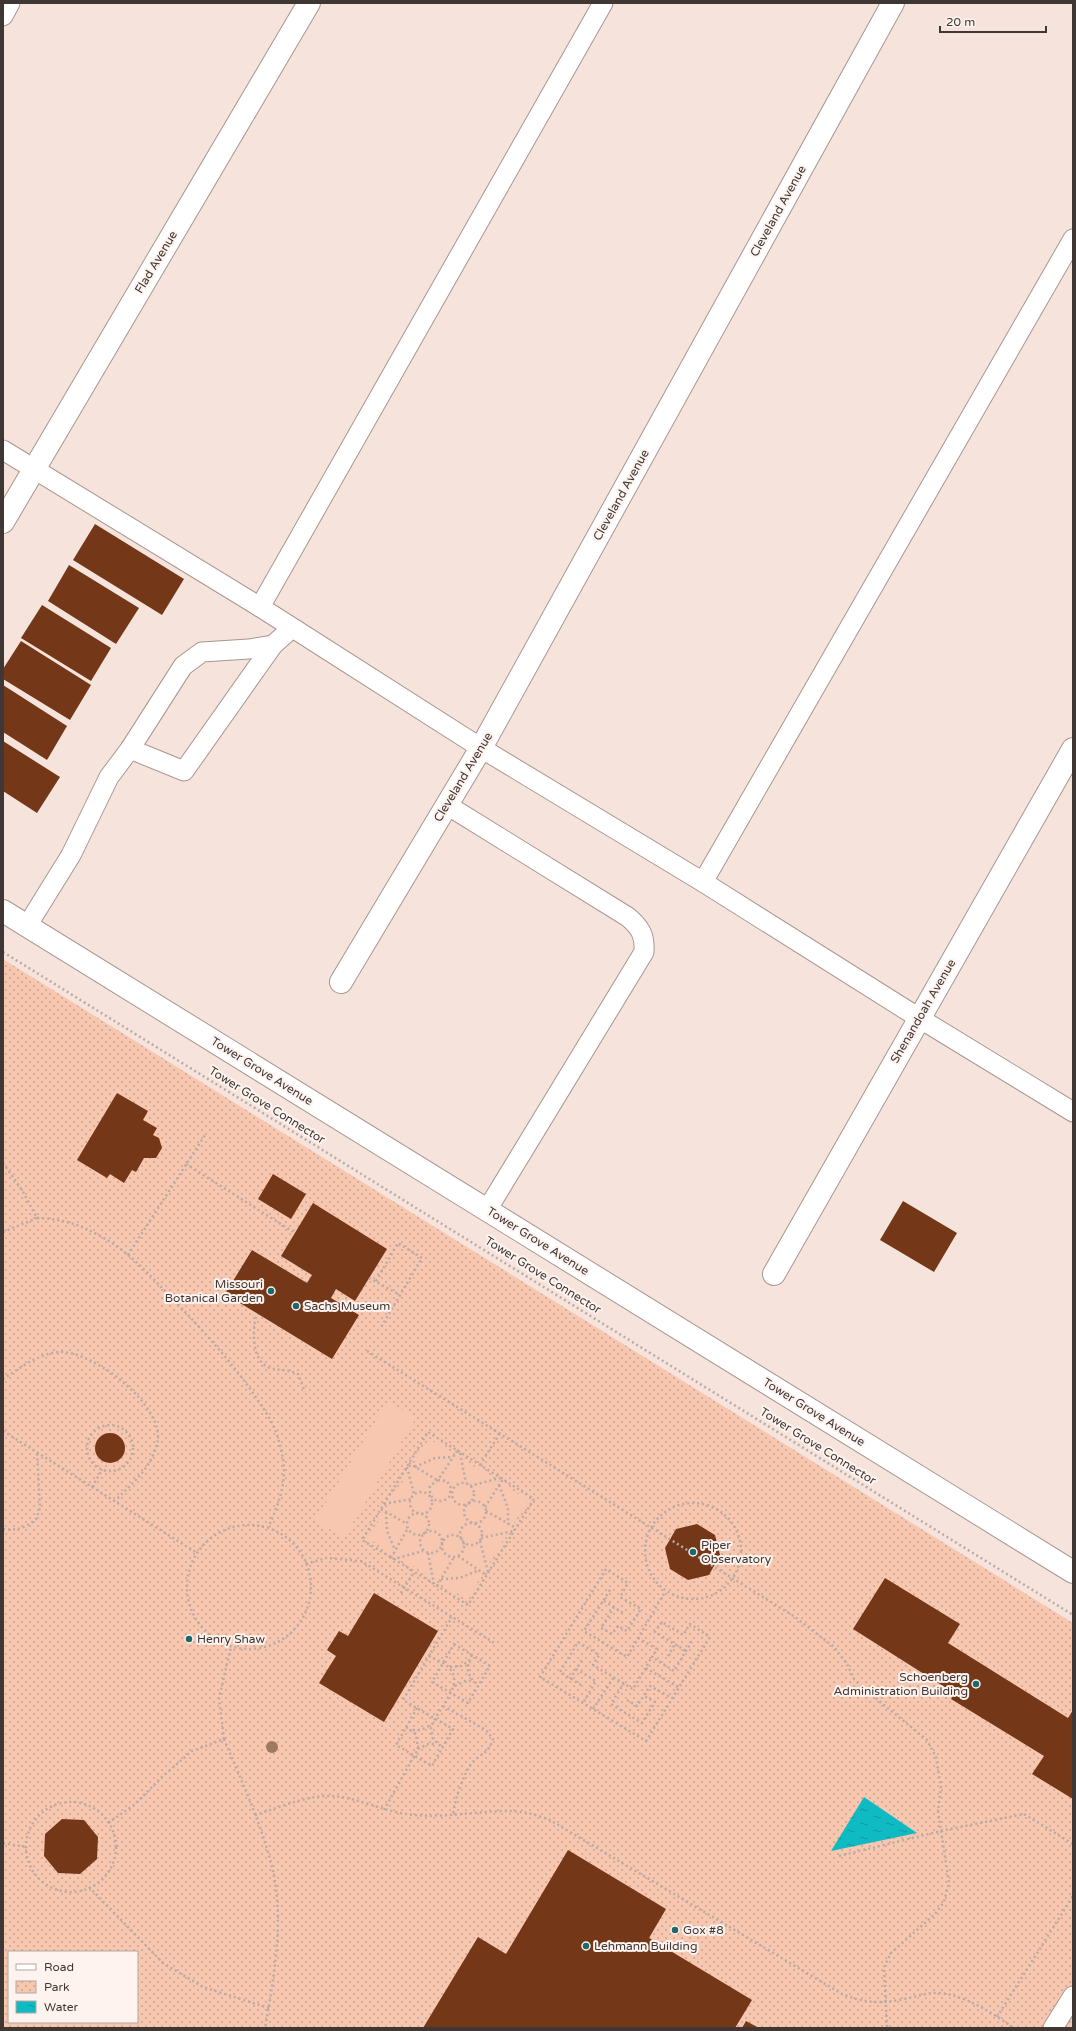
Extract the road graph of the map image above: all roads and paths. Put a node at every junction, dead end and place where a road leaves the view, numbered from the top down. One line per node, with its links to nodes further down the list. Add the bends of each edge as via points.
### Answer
1 (10, 3): 5 (lane)
2 (309, 3): 8 (street, Flad Avenue)
3 (603, 3): 10 (lane)
4 (893, 3): 13 (street, Cleveland Avenue)
5 (3, 16)
6 (1073, 239): 17 (lane)
7 (3, 450): 8 (lane)
8 (33, 469): 9 (street, Flad Avenue); 10 (lane)
9 (3, 522)
10 (260, 607): 11 (lane)
11 (292, 628): 12 (lane); 13 (lane)
12 (273, 645): 14 (lane, via 202,652 183,666); 14 (lane, via 184,771)
13 (481, 748): 16 (street, Cleveland Avenue); 17 (lane)
14 (130, 749): 19 (lane, via 109,777 71,855)
15 (1073, 749): 22 (street, Shenandoah Avenue)
16 (447, 805): 21 (street, Cleveland Avenue); 27 (lane, via 628,917 639,926 645,940 644,952)
17 (703, 882): 22 (lane)
18 (3, 911): 19 (street, Tower Grove Avenue)
19 (27, 926): 27 (street, Tower Grove Avenue)
20 (3, 952): 100 (path, Tower Grove Connector)
21 (341, 982)
22 (919, 1018): 23 (lane); 32 (street, Shenandoah Avenue)
23 (1073, 1112)
24 (205, 1135): 26 (path)
25 (3, 1163): 28 (path)
26 (186, 1164): 30 (path); 31 (path)
27 (487, 1210): 88 (street, Tower Grove Avenue)
28 (37, 1218): 29 (path); 31 (path, via 60,1219 83,1227)
29 (3, 1232)
30 (295, 1233)
31 (128, 1255): 71 (path, via 206,1335 247,1385 272,1422 283,1459 285,1479 280,1502)
32 (774, 1274)
33 (370, 1278): 34 (path)
34 (376, 1281): 35 (path); 35 (path, via 398,1243 422,1258)
35 (400, 1295): 37 (path)
36 (256, 1317): 40 (path, via 254,1339 259,1359 266,1367 298,1374)
37 (380, 1329)
38 (367, 1350): 42 (path)
39 (3, 1379): 60 (path, via 42,1356 60,1352 85,1357 112,1372 125,1384 152,1415 157,1427 158,1442 148,1468)
40 (305, 1392)
41 (3, 1431): 44 (path)
42 (500, 1432): 47 (path); 70 (path)
43 (458, 1451): 45 (path); 46 (path, via 428,1432); 47 (path); 52 (path)
44 (37, 1452): 55 (path); 72 (path, via 40,1508 36,1519 21,1528)
45 (453, 1457): 48 (path, via 435,1458); 51 (path)
46 (408, 1464): 48 (path); 57 (path); 62 (path)
47 (480, 1465): 50 (path)
48 (415, 1466): 51 (path)
49 (102, 1470): 49 (path, via 121,1469 133,1453 130,1436 118,1426 106,1425 98,1428 87,1443 89,1459); 55 (path)
50 (501, 1479): 53 (path); 54 (path); 74 (path, via 534,1499)
51 (438, 1480): 56 (path, via 447,1481); 58 (path, via 430,1486)
52 (466, 1483): 54 (path); 56 (path, via 460,1482)
53 (499, 1485): 64 (path); 69 (path, via 508,1508)
54 (470, 1486): 61 (path, via 474,1494)
55 (92, 1487): 60 (path)
56 (452, 1492): 58 (path, via 448,1499 439,1502); 61 (path, via 454,1501 461,1505)
57 (414, 1494): 58 (path, via 423,1491); 59 (path)
58 (430, 1496): 66 (path, via 432,1507 427,1512)
59 (411, 1499): 62 (path); 66 (path, via 412,1508)
60 (115, 1502): 81 (path)
61 (469, 1503): 64 (path, via 479,1501); 67 (path, via 464,1509 464,1515 469,1521)
62 (383, 1504): 63 (path)
63 (381, 1509): 65 (path); 84 (path, via 362,1540)
64 (486, 1509): 67 (path, via 482,1520); 69 (path)
65 (386, 1512): 68 (path); 79 (path, via 387,1531)
66 (419, 1513): 68 (path, via 409,1517); 75 (path, via 426,1517 429,1524)
67 (474, 1522): 76 (path, via 481,1528); 77 (path, via 463,1526 460,1534)
68 (407, 1524): 73 (path)
69 (508, 1524): 74 (path)
70 (651, 1527): 90 (path); 90 (path, via 665,1512 680,1505 704,1504 718,1510 734,1526 740,1541 740,1563); 95 (path, via 646,1543 646,1560 651,1575)
71 (268, 1528): 81 (path, via 247,1525 235,1527 213,1537); 85 (path, via 289,1540 298,1549)
72 (3, 1529)
73 (408, 1530): 75 (path, via 416,1536); 79 (path)
74 (515, 1530): 76 (path); 89 (path)
75 (424, 1534): 78 (path, via 428,1531 437,1533 441,1537); 80 (path, via 419,1542)
76 (480, 1539): 77 (path, via 470,1545); 89 (path)
77 (462, 1541): 78 (path, via 452,1535); 83 (path, via 464,1548)
78 (441, 1544): 82 (path, via 436,1552); 83 (path, via 444,1554)
79 (395, 1550): 84 (path)
80 (424, 1551): 82 (path); 84 (path)
81 (197, 1553): 106 (path, via 188,1578 190,1608 202,1628 216,1640)
82 (428, 1553): 92 (path)
83 (456, 1557): 86 (path); 91 (path)
84 (392, 1558): 87 (path)
85 (306, 1564): 93 (path, via 326,1558 361,1561); 106 (path, via 311,1583 308,1606 305,1615 292,1633 277,1643 259,1649)
86 (479, 1570): 89 (path); 91 (path, via 460,1578)
87 (414, 1572): 92 (path); 93 (path)
88 (1073, 1572)
89 (487, 1574): 92 (path, via 468,1605)
90 (733, 1577): 95 (path, via 722,1590 708,1597 682,1599); 147 (path, via 816,1631 834,1647 862,1687 927,1740 939,1766 941,1788 938,1811)
91 (441, 1579): 92 (path)
92 (435, 1585)
93 (405, 1588): 96 (path); 101 (path)
94 (610, 1590): 97 (path)
95 (666, 1592): 102 (path)
96 (401, 1593)
97 (603, 1600): 98 (path); 102 (path, via 584,1631 627,1657)
98 (614, 1607): 99 (path); 130 (path, via 601,1628 612,1634 618,1626 627,1631 640,1609 620,1597 628,1583 606,1569 540,1677)
99 (624, 1613)
100 (1073, 1614)
101 (452, 1617): 104 (path); 109 (path)
102 (638, 1638): 111 (path, via 657,1649)
103 (692, 1641): 107 (path)
104 (496, 1644)
105 (675, 1644): 107 (path); 110 (path); 125 (path, via 655,1632 662,1622 683,1635 690,1624 710,1637)
106 (231, 1647): 138 (path, via 218,1698)
107 (686, 1651): 111 (path, via 674,1670)
108 (472, 1655): 113 (path); 114 (path, via 454,1644); 122 (path, via 490,1666)
109 (429, 1656): 114 (path); 132 (path, via 403,1700)
110 (668, 1656)
111 (652, 1657): 116 (path)
112 (582, 1660): 117 (path)
113 (468, 1662): 115 (path, via 458,1667); 120 (path, via 468,1670)
114 (442, 1664): 115 (path); 126 (path, via 432,1682)
115 (449, 1667): 124 (path)
116 (646, 1668): 121 (path, via 633,1689); 125 (path)
117 (576, 1669): 119 (path); 130 (path, via 596,1681)
118 (614, 1677): 119 (path, via 593,1665 599,1655 578,1642 560,1672); 121 (path); 133 (path)
119 (570, 1679): 123 (path)
120 (473, 1681): 122 (path); 124 (path, via 465,1681)
121 (624, 1683): 127 (path, via 611,1704 642,1723 655,1702)
122 (479, 1685): 126 (path, via 468,1703)
123 (581, 1685)
124 (455, 1686): 126 (path)
125 (678, 1687): 128 (path)
126 (450, 1693): 131 (path)
127 (644, 1696): 128 (path, via 650,1686); 129 (path, via 637,1706)
128 (672, 1698): 133 (path, via 646,1741)
129 (627, 1700)
130 (583, 1703): 133 (path)
131 (443, 1706): 134 (path); 145 (path, via 486,1730 493,1739 488,1752 472,1762 465,1774)
132 (417, 1708): 134 (path); 136 (path)
133 (594, 1709)
134 (435, 1718): 135 (path); 140 (path, via 453,1729)
135 (431, 1725): 137 (path, via 421,1730); 139 (path, via 431,1733)
136 (406, 1726): 137 (path); 142 (path, via 396,1745)
137 (413, 1730): 141 (path, via 418,1739)
138 (224, 1739): 144 (path); 146 (path, via 192,1751 162,1776 134,1805)
139 (437, 1744): 140 (path); 141 (path, via 428,1744)
140 (443, 1748): 142 (path, via 432,1766)
141 (418, 1749): 142 (path)
142 (414, 1756): 143 (path)
143 (384, 1810): 144 (path, via 349,1799 326,1796 298,1801); 145 (path, via 406,1814)
144 (255, 1815): 156 (path, via 273,1871 277,1904 277,1933)
145 (453, 1816): 155 (path, via 510,1811 537,1815 550,1820 842,1994 865,2002)
146 (108, 1823): 150 (path, via 90,1806 71,1802 51,1806 38,1816 27,1835); 152 (path, via 115,1839 114,1858 104,1877)
147 (941, 1831): 149 (path, via 1024,1814); 151 (path); 155 (path, via 948,1883 944,1902 891,1953 884,1967)
148 (3, 1843): 150 (path)
149 (1073, 1844)
150 (26, 1847): 152 (path, via 30,1867 44,1883 62,1891 72,1892)
151 (839, 1856)
152 (89, 1887): 156 (path, via 163,1963 203,1987)
153 (1073, 1896): 157 (path)
154 (1073, 1996): 161 (lane)
155 (886, 2002): 157 (path, via 939,1993 968,2001); 159 (path)
156 (269, 2008): 158 (path)
157 (997, 2017): 160 (path)
158 (265, 2028)
159 (887, 2028)
160 (1014, 2028)
161 (1053, 2028)

